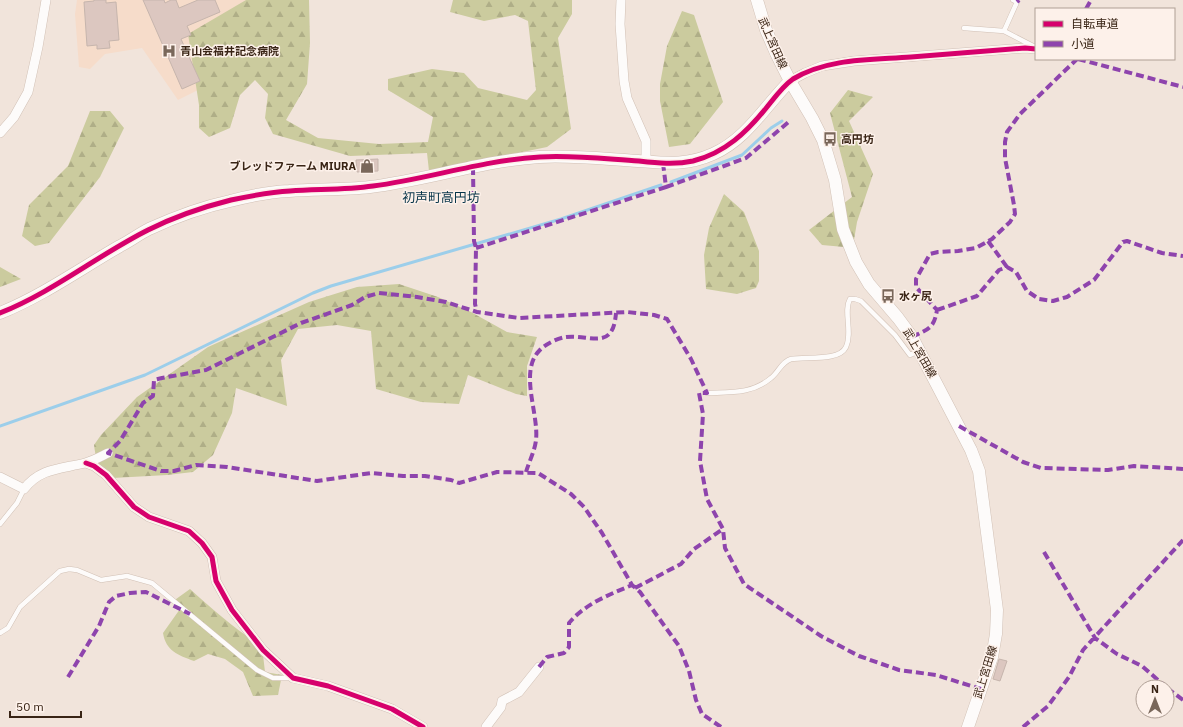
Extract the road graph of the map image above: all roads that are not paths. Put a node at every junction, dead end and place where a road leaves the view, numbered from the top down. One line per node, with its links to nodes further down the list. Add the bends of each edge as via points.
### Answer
1 (46, 0): 10 (street, via 28,92 14,117)
2 (621, 0): 11 (street, via 624,81 627,98 646,141)
3 (757, 0): 9 (street, 武上宮田線, via 766,30)
4 (1013, 0): 6 (lane, via 1017,2)
5 (964, 28): 6 (lane)
6 (1004, 31): 7 (lane)
7 (1035, 48)
8 (1035, 49): 9 (street, via 854,61 822,66)
9 (790, 81): 11 (street, via 748,129 719,151 694,161 677,164); 13 (street, 武上宮田線, via 812,118 827,151 835,180 843,229 856,262 869,284 906,328)
10 (0, 133)
11 (646, 162): 12 (street, via 541,157 369,187 289,191 232,200 204,207 148,230 49,288)
12 (0, 313)
13 (920, 350): 14 (lane, via 910,355 895,335 861,301 850,299 847,304 849,334 846,348 837,355 790,360 780,366 772,377 746,391); 25 (street, 武上宮田線, via 971,450 979,471 997,610 992,658)
14 (707, 393)
15 (108, 453): 16 (street)
16 (86, 463): 18 (street, via 57,468 38,475); 22 (street, via 106,474 134,506 149,517 189,531 202,543 212,557 216,581 232,610 263,650)
17 (0, 477): 18 (street)
18 (24, 489): 19 (lane, via 17,503)
19 (0, 524)
20 (0, 633): 22 (lane, via 8,628 20,607 60,571 77,570 101,580 127,576 152,583 258,670 273,678)
21 (539, 667): 24 (street, via 519,692 502,701 501,707)
22 (293, 678): 23 (street, via 328,686 392,709)
23 (423, 727)
24 (486, 727)
25 (968, 727)

